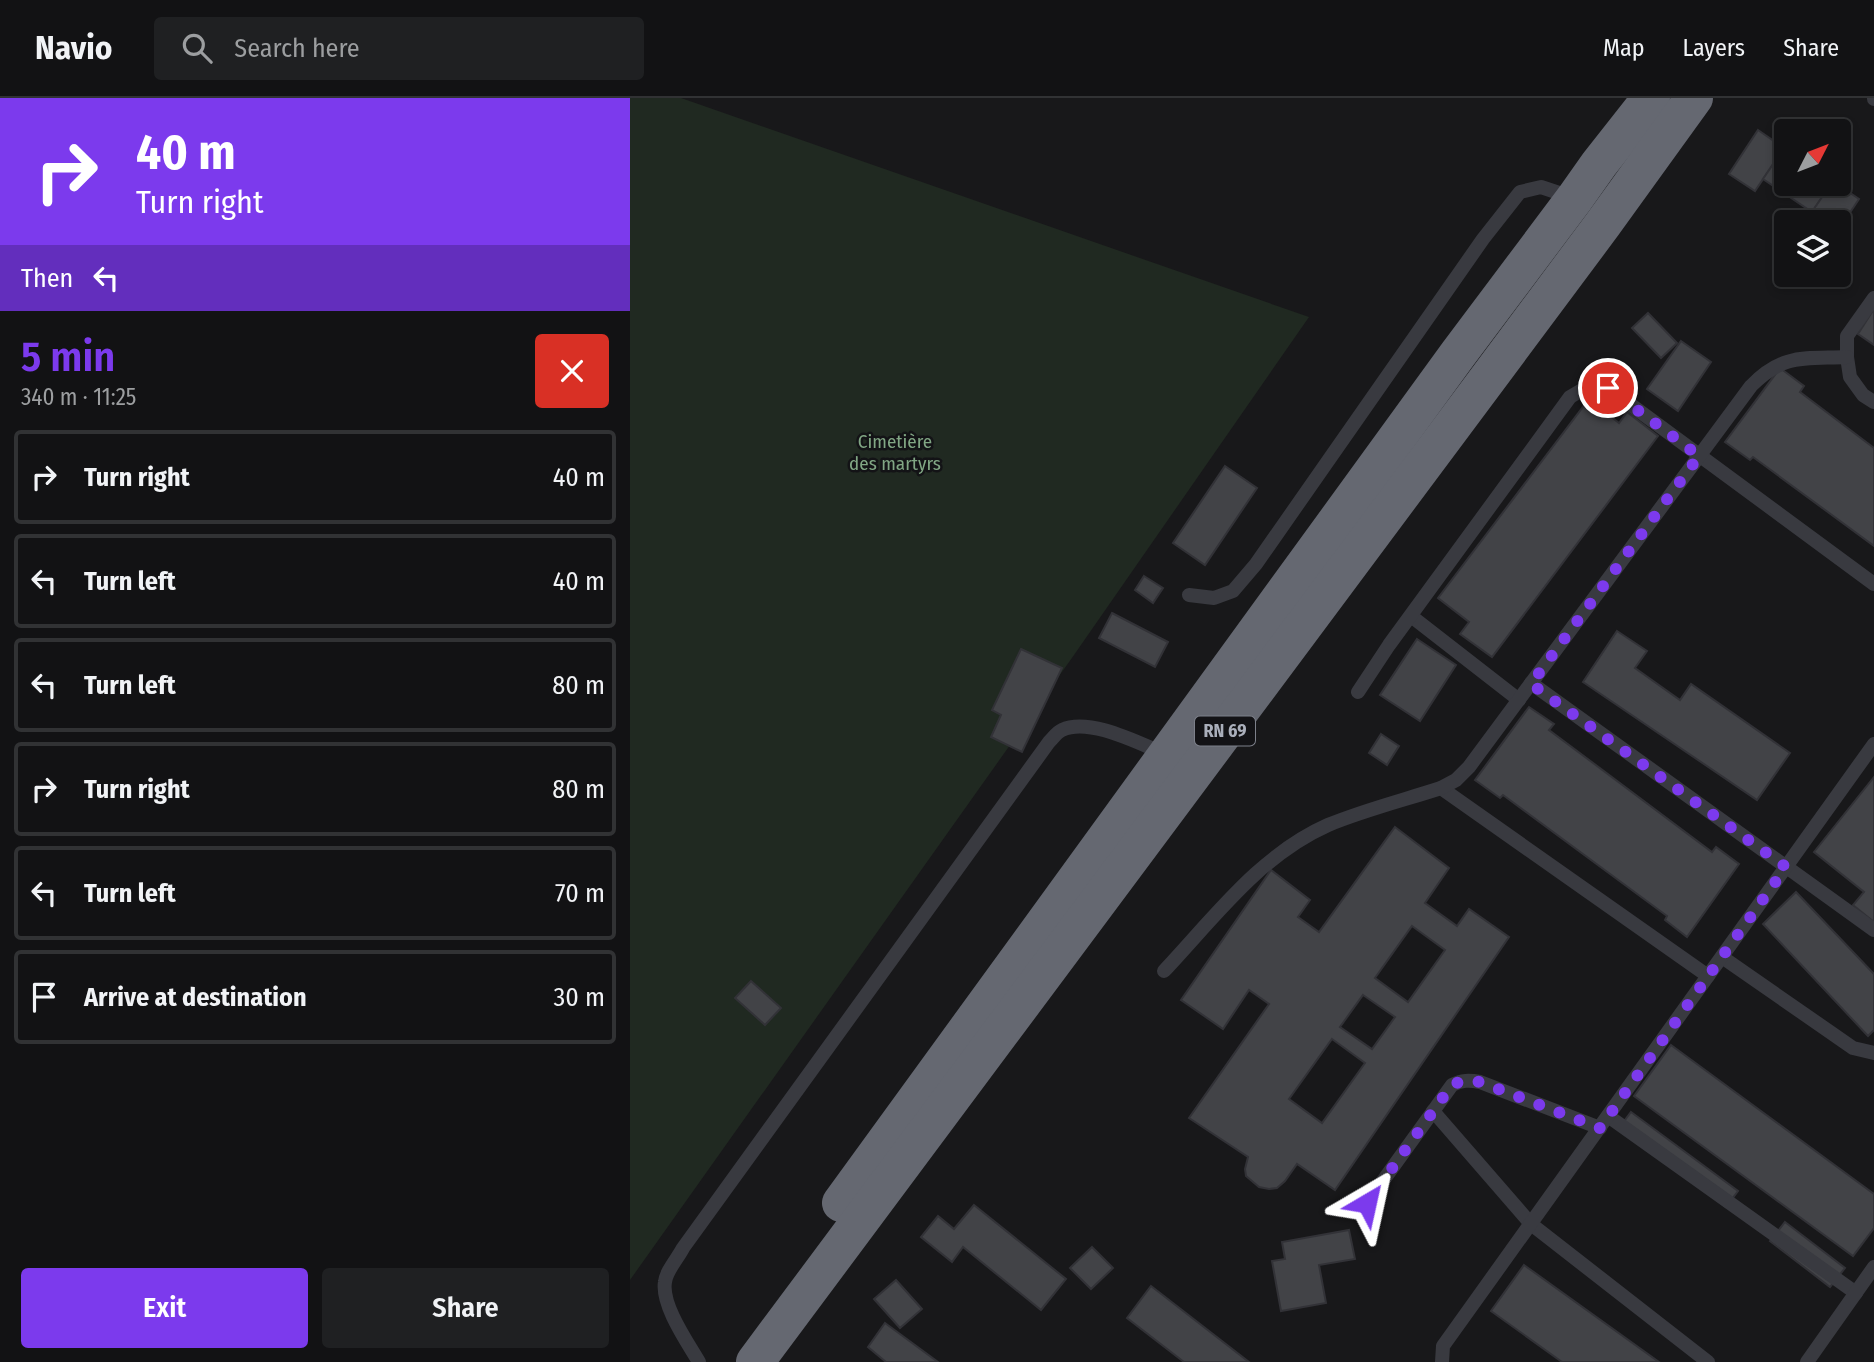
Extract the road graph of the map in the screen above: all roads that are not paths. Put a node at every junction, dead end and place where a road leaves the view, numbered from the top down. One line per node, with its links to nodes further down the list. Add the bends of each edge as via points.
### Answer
1 (1651, 98): 3 (highway, RN 69)
2 (1694, 98): 29 (highway, RN 69)
3 (1575, 198): 9 (lane, via 1541,187 1520,192 1256,564 1233,591 1214,598); 15 (highway, RN 69)
4 (1874, 298): 5 (lane, via 1847,336)
5 (1847, 357): 6 (lane, via 1850,377); 7 (lane, via 1777,364 1751,386)
6 (1874, 402)
7 (1699, 456): 8 (lane); 10 (lane, via 1608,388 1582,390 1570,397); 11 (lane)
8 (1874, 584)
9 (1189, 595)
10 (1411, 616): 12 (lane); 13 (lane)
11 (1531, 684): 13 (lane); 17 (lane)
12 (1358, 692)
13 (1519, 700): 16 (lane, via 1469,767)
14 (1874, 744): 17 (lane)
15 (1166, 754): 29 (highway, RN 69); 30 (lane, via 1089,726 1059,731 1049,742 671,1269 664,1282 667,1301)
16 (1441, 788): 20 (lane, via 1327,826 1288,848 1258,871); 21 (lane)
17 (1786, 867): 18 (lane); 19 (lane)
18 (1874, 930)
19 (1722, 957): 21 (lane); 22 (lane, via 1853,1048)
20 (1164, 971)
21 (1708, 976): 24 (lane)
22 (1874, 1053)
23 (1433, 1111): 24 (lane, via 1452,1085 1469,1080); 25 (lane); 26 (lane)
24 (1604, 1122): 26 (lane); 28 (lane)
25 (1367, 1203)
26 (1531, 1224): 31 (lane, via 1443,1346); 32 (lane)
27 (1874, 1267): 28 (lane)
28 (1856, 1293): 33 (lane)
29 (752, 1360)
30 (699, 1362)
31 (1442, 1362)
32 (1708, 1362)
33 (1807, 1362)

